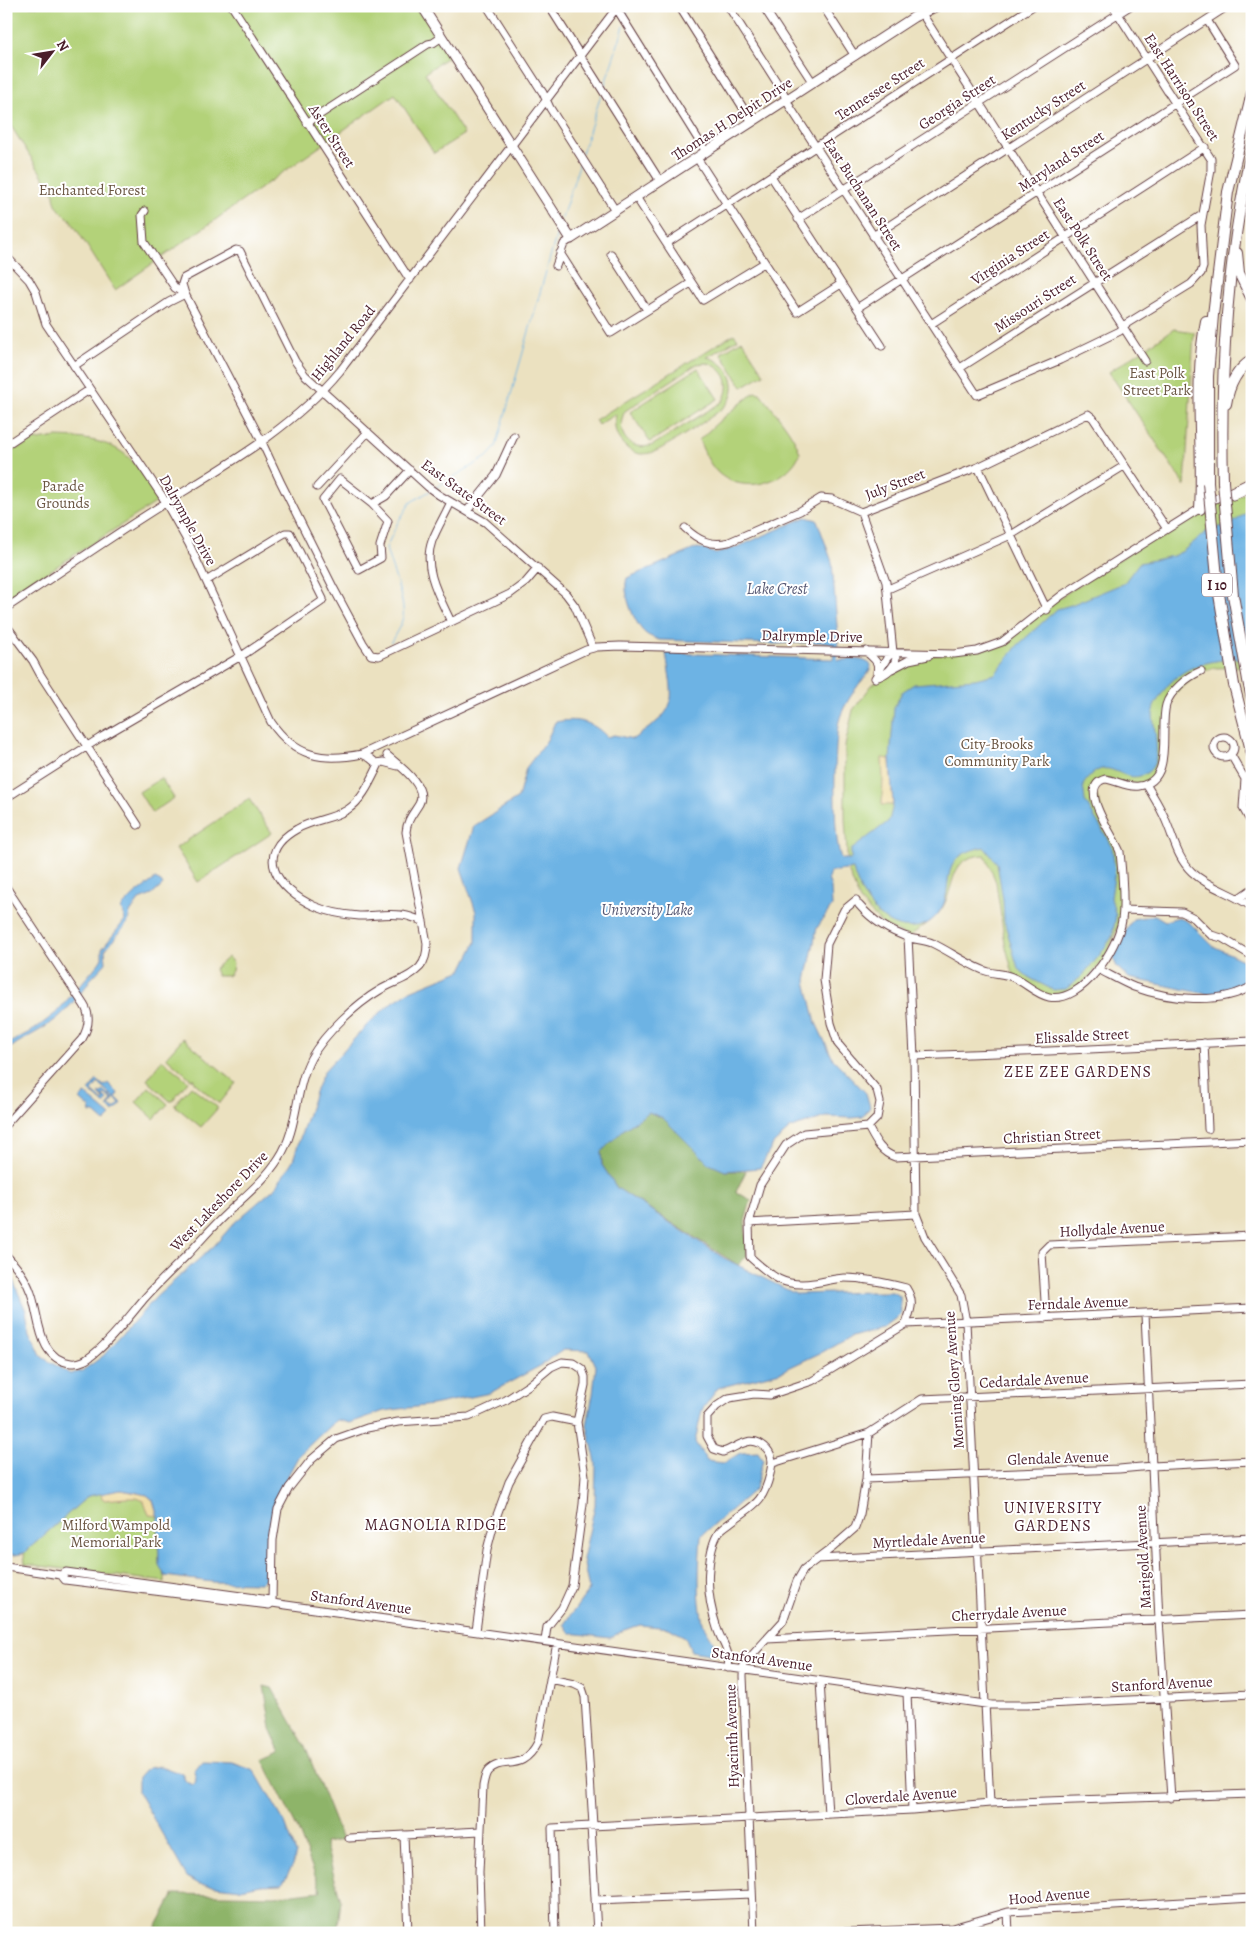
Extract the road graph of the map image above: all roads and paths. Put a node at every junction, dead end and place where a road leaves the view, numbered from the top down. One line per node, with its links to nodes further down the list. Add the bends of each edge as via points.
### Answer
1 (232, 6): 30 (street, Aster Street)
2 (422, 6): 18 (main road)
3 (487, 6): 25 (street)
4 (549, 6): 19 (street)
5 (679, 6): 29 (street)
6 (728, 6): 26 (street, East Buchanan Street)
7 (764, 6): 23 (street)
8 (822, 6): 20 (street)
9 (937, 6): 15 (main road, Thomas H Delpit Drive)
10 (1032, 6): 22 (street, Tennessee Street)
11 (1113, 6): 16 (street, East Harrison Street)
12 (1130, 6): 16 (street, Georgia Street)
13 (1228, 6): 17 (street, Kentucky Street)
14 (616, 7): 19 (street, Highland Road); 36 (street)
15 (920, 10): 20 (main road, Thomas H Delpit Drive, via 914,18); 22 (street, East Polk Street)
16 (1118, 14): 21 (street, East Harrison Street); 28 (street, Georgia Street)
17 (1207, 20): 21 (street, Kentucky Street); 27 (street, Maryland Street, via 1235,65)
18 (441, 35): 30 (street); 31 (main road)
19 (580, 56): 25 (street, Highland Road); 39 (street)
20 (854, 56): 23 (main road, Thomas H Delpit Drive)
21 (1148, 58): 27 (street, East Harrison Street); 35 (street, Kentucky Street)
22 (951, 60): 28 (street, East Polk Street); 32 (street, Tennessee Street)
23 (813, 83): 26 (main road, Thomas H Delpit Drive)
24 (1252, 93): 65 (highway, I 10, via 1228,192)
25 (546, 100): 31 (street, Highland Road); 45 (street)
26 (787, 100): 29 (main road, Thomas H Delpit Drive); 32 (street, East Buchanan Street)
27 (1177, 103): 33 (street, East Harrison Street); 41 (street, Maryland Street)
28 (980, 104): 35 (street, East Polk Street); 40 (street, Georgia Street)
29 (752, 122): 36 (main road, Thomas H Delpit Drive)
30 (307, 123): 58 (street, Aster Street)
31 (512, 146): 49 (main road); 58 (street, Highland Road)
32 (816, 147): 38 (street, Tennessee Street); 40 (street, East Buchanan Street)
33 (1205, 147): 47 (street, East Harrison Street, via 1212,164); 51 (street, Virginia Street)
34 (1252, 147): 44 (highway, I 10)
35 (1009, 148): 41 (street, East Polk Street); 50 (street, Kentucky Street)
36 (706, 152): 37 (main road, Thomas H Delpit Drive)
37 (697, 158): 39 (main road, Thomas H Delpit Drive); 43 (street)
38 (771, 176): 43 (street, Tennessee Street); 48 (street)
39 (660, 182): 42 (main road, Thomas H Delpit Drive)
40 (844, 191): 48 (street, Georgia Street); 50 (street, East Buchanan Street)
41 (1037, 193): 51 (street, East Polk Street); 59 (street, Maryland Street)
42 (636, 197): 45 (main road, Thomas H Delpit Drive); 52 (street)
43 (726, 204): 52 (street, Tennessee Street); 56 (street)
44 (1239, 208): 64 (highway, via 1238,266); 81 (highway, I 10, via 1226,304)
45 (615, 210): 49 (main road, Thomas H Delpit Drive)
46 (145, 211): 63 (street, via 142,215 144,242 175,288)
47 (1202, 214): 60 (street, Missouri Street); 69 (street, East Harrison Street, via 1203,267 1200,275)
48 (798, 219): 62 (street)
49 (569, 236): 53 (street, Thomas H Delpit Drive)
50 (873, 236): 59 (street, East Buchanan Street)
51 (1065, 237): 60 (street, East Polk Street); 68 (street, Virginia Street)
52 (667, 244): 61 (street)
53 (560, 253): 57 (street, Thomas H Delpit Drive); 67 (street, via 611,333)
54 (611, 254): 67 (street)
55 (6, 256): 73 (street, Dalrymple Drive, via 32,285 44,320)
56 (764, 263): 61 (street, via 703,300); 62 (street, via 797,312)
57 (556, 266)
58 (410, 280): 76 (street, Highland Road)
59 (902, 280): 66 (street, Maryland Street); 68 (street, East Buchanan Street)
60 (1095, 281): 69 (street, East Polk Street); 74 (street, Missouri Street)
61 (691, 283): 67 (street)
62 (841, 284): 66 (street)
63 (186, 294): 73 (street); 76 (street, East State Street, via 182,284 185,277 236,250 241,252 297,364); 79 (street)
64 (1252, 299)
65 (1214, 302): 91 (highway, via 1208,314 1201,352); 119 (highway, I 10, bridge, via 1208,376 1208,483 1218,588 1234,685)
66 (857, 308): 70 (street)
67 (647, 310)
68 (931, 324): 74 (street, East Buchanan Street)
69 (1124, 327): 72 (street, East Polk Street); 74 (street, East Buchanan Street, via 1077,352 977,395)
70 (882, 346)
71 (1252, 360): 81 (highway, via 1240,369 1231,384)
72 (1145, 361)
73 (71, 363): 75 (street, Dalrymple Drive)
74 (960, 368)
75 (89, 390): 80 (street); 89 (street, Dalrymple Drive)
76 (323, 391): 77 (street, East State Street); 79 (street, Highland Road)
77 (368, 432): 84 (street, East State Street); 86 (street)
78 (514, 436): 92 (street, via 496,475)
79 (261, 442): 89 (street, Highland Road); 102 (street, via 368,652 375,656)
80 (6, 446)
81 (1222, 447): 112 (highway, I 10, bridge, via 1233,595)
82 (1124, 466): 83 (street, July Street, via 1089,414); 95 (street); 96 (street)
83 (978, 467): 93 (street, July Street); 96 (street)
84 (410, 470): 88 (street, East State Street); 90 (street, via 386,496)
85 (1252, 481): 91 (street, Dalrymple Drive)
86 (317, 487)
87 (1252, 487): 91 (street, Dalrymple Drive)
88 (451, 502): 92 (street, East State Street); 102 (street, via 432,541 429,558 434,583)
89 (165, 503): 98 (street, Dalrymple Drive); 100 (street, Highland Road)
90 (372, 504): 90 (street, via 340,479 324,500 359,570 381,558 380,546 388,521)
91 (1200, 509): 95 (street, Dalrymple Drive)
92 (467, 511): 97 (street, East State Street, via 485,522)
93 (861, 512): 94 (street, July Street, via 832,499 821,498 800,511 729,542 717,544 698,539); 99 (street)
94 (685, 528)
95 (1167, 529): 101 (street, Dalrymple Drive)
96 (1010, 535): 99 (street); 101 (street)
97 (538, 568): 102 (street, via 510,594); 104 (street, East State Street, via 571,600)
98 (206, 580): 108 (street, Dalrymple Drive); 108 (street, via 285,533 290,534 323,599)
99 (888, 589): 106 (street)
100 (6, 608)
101 (1046, 608): 107 (street, Dalrymple Drive, via 992,646 969,653)
102 (452, 622)
103 (6, 625): 114 (street)
104 (593, 648): 105 (street, Dalrymple Drive); 113 (street, Dalrymple Drive)
105 (866, 651): 106 (street, Dalrymple Drive); 111 (street, via 877,661)
106 (893, 652): 107 (street, Dalrymple Drive); 109 (street, via 896,661); 111 (street)
107 (937, 654): 109 (street, via 909,660)
108 (243, 655): 114 (street); 116 (street, Dalrymple Drive, via 271,722 288,741 320,757 340,759)
109 (889, 671): 111 (street, via 875,678)
110 (1201, 671): 123 (street, via 1182,683 1166,704 1162,761 1156,775)
111 (876, 675)
112 (1252, 699)
113 (400, 736): 115 (street, Dalrymple Drive); 117 (street, Dalrymple Drive)
114 (87, 746): 124 (street); 126 (street)
115 (376, 748): 116 (street, Dalrymple Drive); 117 (street, via 384,748); 120 (street)
116 (362, 754): 120 (street)
117 (387, 754): 121 (street); 122 (street, West Lakeshore Drive)
118 (1231, 754): 125 (street, via 1245,779 1243,808)
119 (1252, 754)
120 (370, 758): 121 (street)
121 (381, 763): 122 (street); 132 (street, via 364,793 347,810 299,827 284,837 274,853 274,874 295,894 315,906 359,916 402,914)
122 (405, 769): 132 (street, West Lakeshore Drive, via 420,797 406,832)
123 (1146, 784): 129 (street, via 1168,824 1177,852 1188,868 1201,879); 131 (street, via 1132,786 1105,779 1098,782 1094,790 1094,802 1120,852)
124 (6, 798)
125 (1252, 824)
126 (138, 825)
127 (6, 887): 140 (street, via 84,1004 89,1022 82,1039)
128 (1252, 889): 129 (street)
129 (1239, 898): 130 (street)
130 (1252, 907)
131 (1123, 910): 134 (street, via 1177,910 1194,918 1211,934); 135 (street, via 1121,926)
132 (423, 921): 148 (street, West Lakeshore Drive, via 427,951 420,967 359,1005 312,1057 289,1138 269,1172 90,1357 69,1362 56,1357 48,1349 31,1292 21,1272)
133 (908, 937): 135 (street, via 932,943 984,970 1011,976 1048,997 1072,993); 139 (street, Morning Glory Avenue); 141 (street, via 876,921 858,902 844,910 827,944 824,980 838,1044 877,1090 880,1102 877,1118)
134 (1252, 956)
135 (1098, 969): 136 (street, via 1133,986 1200,999 1221,997)
136 (1252, 986)
137 (1252, 1041): 138 (street, Elissalde Street)
138 (1204, 1043): 139 (street, Elissalde Street); 142 (street)
139 (914, 1056): 144 (street, Morning Glory Avenue)
140 (6, 1124)
141 (868, 1127): 144 (street, Christian Street, via 885,1154); 146 (street, via 804,1133 786,1145 760,1185)
142 (1208, 1129)
143 (1252, 1140): 144 (street, Christian Street)
144 (914, 1156): 145 (street, Morning Glory Avenue)
145 (916, 1214): 146 (street); 152 (street, Morning Glory Avenue, via 925,1237 961,1295)
146 (749, 1223): 153 (street, via 750,1257 770,1275 786,1283 811,1284 844,1278 906,1288 912,1298)
147 (1252, 1236): 151 (street, Hollydale Avenue, via 1049,1245 1042,1252)
148 (6, 1255)
149 (1252, 1308): 150 (street, Ferndale Avenue)
150 (1145, 1314): 151 (street, Ferndale Avenue); 155 (street, Marigold Avenue)
151 (1046, 1318): 152 (street, Ferndale Avenue)
152 (966, 1322): 153 (street, Ferndale Avenue); 156 (street, Morning Glory Avenue)
153 (906, 1324): 160 (street, via 812,1381 770,1395 729,1398 707,1418 707,1436 714,1449 723,1452 754,1440 769,1452)
154 (1252, 1384): 155 (street, Cedardale Avenue)
155 (1148, 1390): 156 (street, Cedardale Avenue); 161 (street, Marigold Avenue)
156 (970, 1397): 158 (street, Cedardale Avenue, via 922,1399); 162 (street, Morning Glory Avenue)
157 (577, 1422): 169 (street, via 585,1377 582,1369 573,1363 562,1362 506,1400 469,1418 398,1422 366,1428 336,1439 311,1460 289,1488 278,1509 273,1540); 173 (street, via 552,1417 544,1420 509,1482 486,1550); 175 (street, via 585,1476 572,1586 562,1608 547,1627)
158 (869, 1434): 160 (street, Cedardale Avenue); 163 (street, Hyacinth Avenue)
159 (1252, 1461): 161 (street, Glendale Avenue)
160 (773, 1463): 177 (street, via 766,1490 756,1504 720,1531 712,1549 708,1570 711,1605 717,1630 728,1652)
161 (1152, 1466): 162 (street, Glendale Avenue); 165 (street, Marigold Avenue)
162 (974, 1474): 163 (street, Glendale Avenue); 166 (street, Morning Glory Avenue)
163 (866, 1479): 167 (street, Hyacinth Avenue, via 855,1528)
164 (1252, 1538): 165 (street, Myrtledale Avenue)
165 (1156, 1543): 166 (street, Myrtledale Avenue); 171 (street, Marigold Avenue)
166 (978, 1551): 167 (street, Myrtledale Avenue); 172 (street, Morning Glory Avenue)
167 (817, 1559): 174 (street, Hyacinth Avenue, via 804,1569 783,1621)
168 (6, 1567): 169 (street, Stanford Avenue, via 61,1575 65,1580)
169 (272, 1603): 173 (street, Stanford Avenue)
170 (1252, 1615): 171 (street, Cherrydale Avenue)
171 (1159, 1620): 172 (street, Cherrydale Avenue); 183 (street, Marigold Avenue)
172 (982, 1628): 174 (street, Cherrydale Avenue); 184 (street, Morning Glory Avenue)
173 (476, 1631): 175 (street, Stanford Avenue)
174 (767, 1639): 178 (street, Hyacinth Avenue, via 744,1664)
175 (545, 1641): 176 (street, Stanford Avenue)
176 (556, 1643): 177 (street, Stanford Avenue); 179 (street)
177 (728, 1668): 178 (street, Stanford Avenue)
178 (744, 1670): 180 (street, Stanford Avenue); 190 (street, Hyacinth Avenue)
179 (550, 1679): 191 (street, via 582,1688 585,1697); 192 (street, via 538,1742 532,1754 521,1761 494,1766 487,1772)
180 (820, 1681): 181 (street, Stanford Avenue); 189 (street)
181 (907, 1693): 184 (street, Stanford Avenue); 188 (street)
182 (1252, 1694): 183 (street, Stanford Avenue)
183 (1164, 1698): 184 (street, Stanford Avenue); 186 (street, Marigold Avenue)
184 (986, 1704): 187 (street, Morning Glory Avenue)
185 (1252, 1794): 186 (street, Cloverdale Avenue)
186 (1171, 1798): 187 (street, Cloverdale Avenue)
187 (990, 1803): 188 (street, Cloverdale Avenue)
188 (912, 1810): 189 (street, Cloverdale Avenue)
189 (828, 1814): 190 (street, Cloverdale Avenue)
190 (749, 1818): 191 (street, Cloverdale Avenue); 195 (street, Hyacinth Avenue)
191 (592, 1826): 197 (street); 201 (street, Cloverdale Avenue, via 552,1828)
192 (480, 1831): 193 (street); 200 (street)
193 (404, 1835): 194 (street); 199 (street)
194 (349, 1838)
195 (752, 1894): 197 (street); 203 (street, Hyacinth Avenue)
196 (1252, 1898): 198 (street, Hood Avenue)
197 (595, 1900): 202 (street)
198 (1008, 1912): 204 (street, Hood Avenue, via 952,1928); 205 (street)
199 (408, 1933)
200 (481, 1933)
201 (555, 1933)
202 (596, 1933)
203 (754, 1933)
204 (820, 1933)
205 (1009, 1933)

